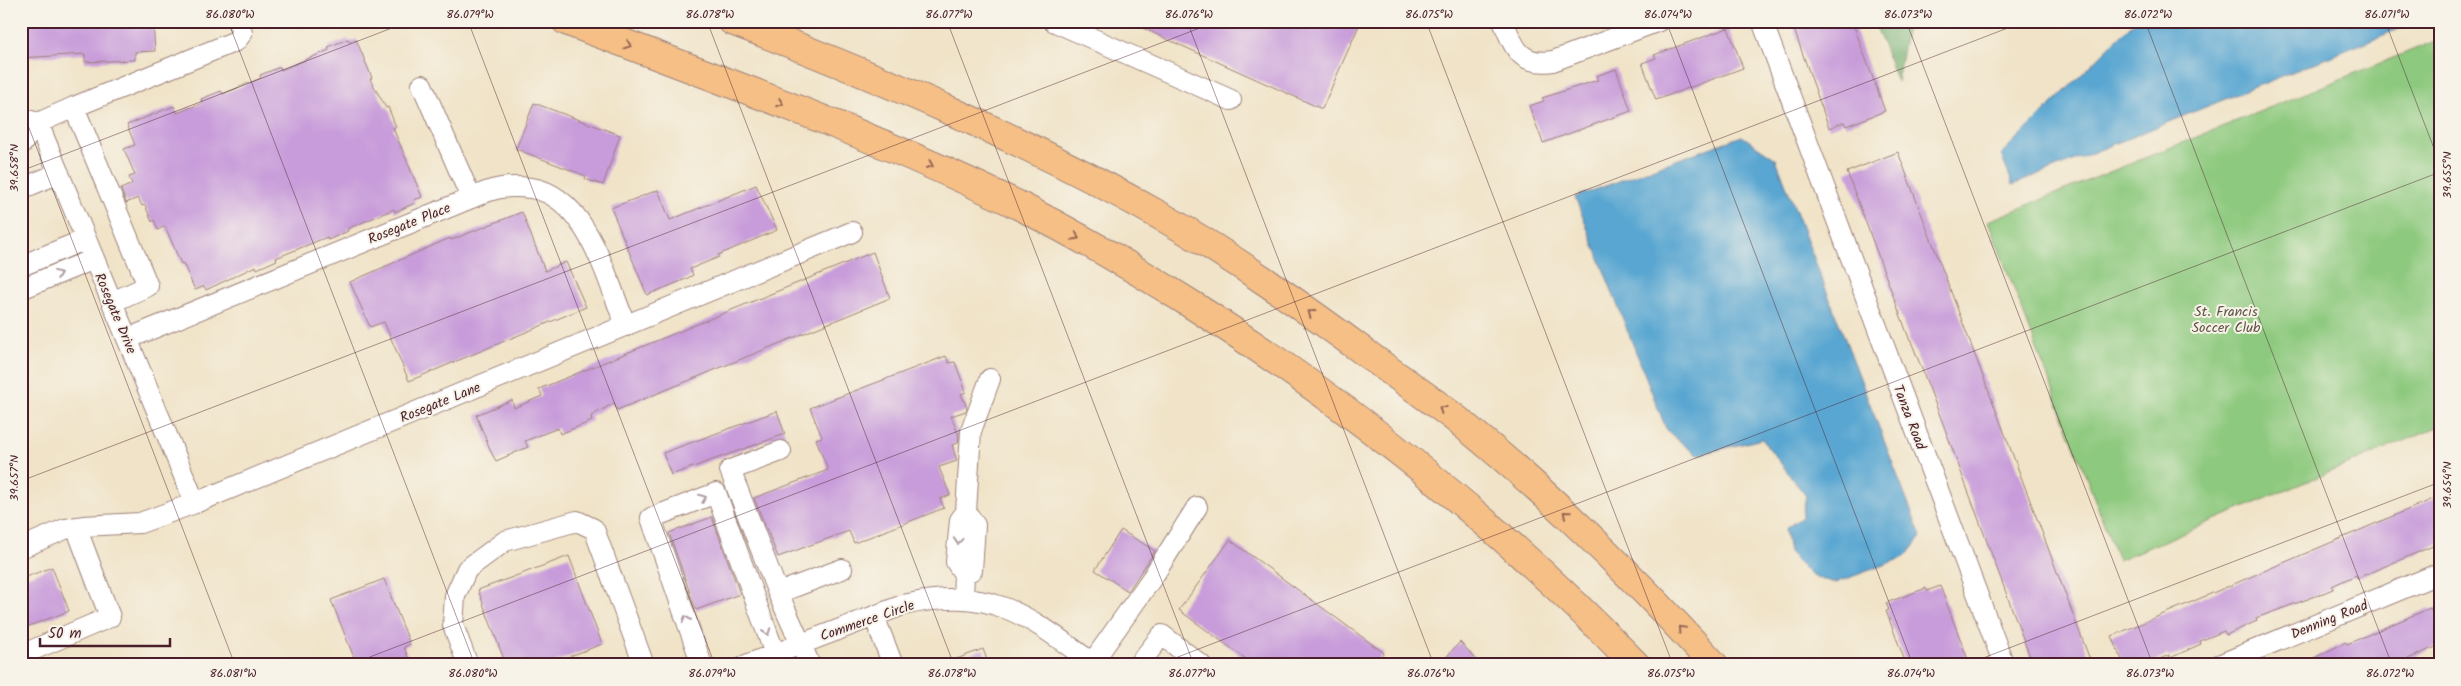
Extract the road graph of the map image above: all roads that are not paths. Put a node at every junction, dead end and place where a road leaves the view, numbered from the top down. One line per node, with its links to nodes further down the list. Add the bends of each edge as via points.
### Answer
1 (237, 21): 10 (street, via 242,33 236,42)
2 (566, 21): 47 (highway, one-way to 47, via 824,120 929,165 1024,209 1129,265 1329,396 1420,466 1538,569)
3 (732, 21): 48 (highway, one-way to 3, via 1581,528 1467,428 1278,289 1167,219 1054,159 842,63)
4 (1053, 21): 9 (street)
5 (1503, 21): 6 (street, via 1511,43 1519,53 1539,63 1553,61)
6 (1659, 21)
7 (1762, 21): 49 (street, Tanza Road)
8 (422, 84): 15 (street)
9 (1231, 100)
10 (74, 107): 11 (street); 21 (street, via 148,286)
11 (30, 120): 12 (street); 13 (street, Rosegate Drive)
12 (21, 145)
13 (59, 173): 14 (street); 17 (street, Rosegate Drive)
14 (21, 188)
15 (471, 198): 22 (street, Rosegate Place, via 492,189 513,186 540,190 564,203 588,233); 23 (street, Rosegate Place)
16 (852, 232): 22 (street, Rosegate Lane)
17 (86, 239): 18 (street, Rosegate Drive); 19 (street)
18 (94, 260): 20 (street, one-way to 18); 21 (street, Rosegate Drive)
19 (21, 266)
20 (21, 289)
21 (112, 302): 23 (street, Rosegate Drive)
22 (626, 326): 26 (street, Rosegate Lane)
23 (127, 339): 26 (street, Rosegate Drive)
24 (990, 379): 33 (street, via 971,431 966,512 975,525 972,570 964,574)
25 (781, 451): 32 (street, via 730,470)
26 (195, 503): 28 (street, Rosegate Lane, via 140,524)
27 (1197, 507): 38 (street)
28 (76, 527): 29 (street, Rosegate Lane); 37 (street, via 110,617)
29 (21, 548)
30 (842, 569): 32 (street)
31 (2440, 573): 50 (street, Denning Road)
32 (778, 593): 35 (street)
33 (962, 599): 34 (street, Commerce Circle, via 930,599); 38 (street, Commerce Circle, via 997,605 1027,616)
34 (874, 616): 35 (street, Commerce Circle); 44 (street)
35 (801, 644): 36 (street, Commerce Circle); 43 (street)
36 (775, 654): 41 (street, one-way to 36, via 651,518 716,493); 42 (street, Commerce Circle)
37 (21, 655)
38 (1093, 664)
39 (468, 665): 40 (street, via 453,625 455,596 467,569 505,540 577,521 594,529)
40 (644, 665)
41 (702, 665)
42 (746, 665)
43 (810, 665)
44 (893, 665)
45 (1138, 665): 46 (street, via 1162,635)
46 (1201, 665)
47 (1636, 665)
48 (1714, 665)
49 (2004, 665)
50 (2219, 665)

